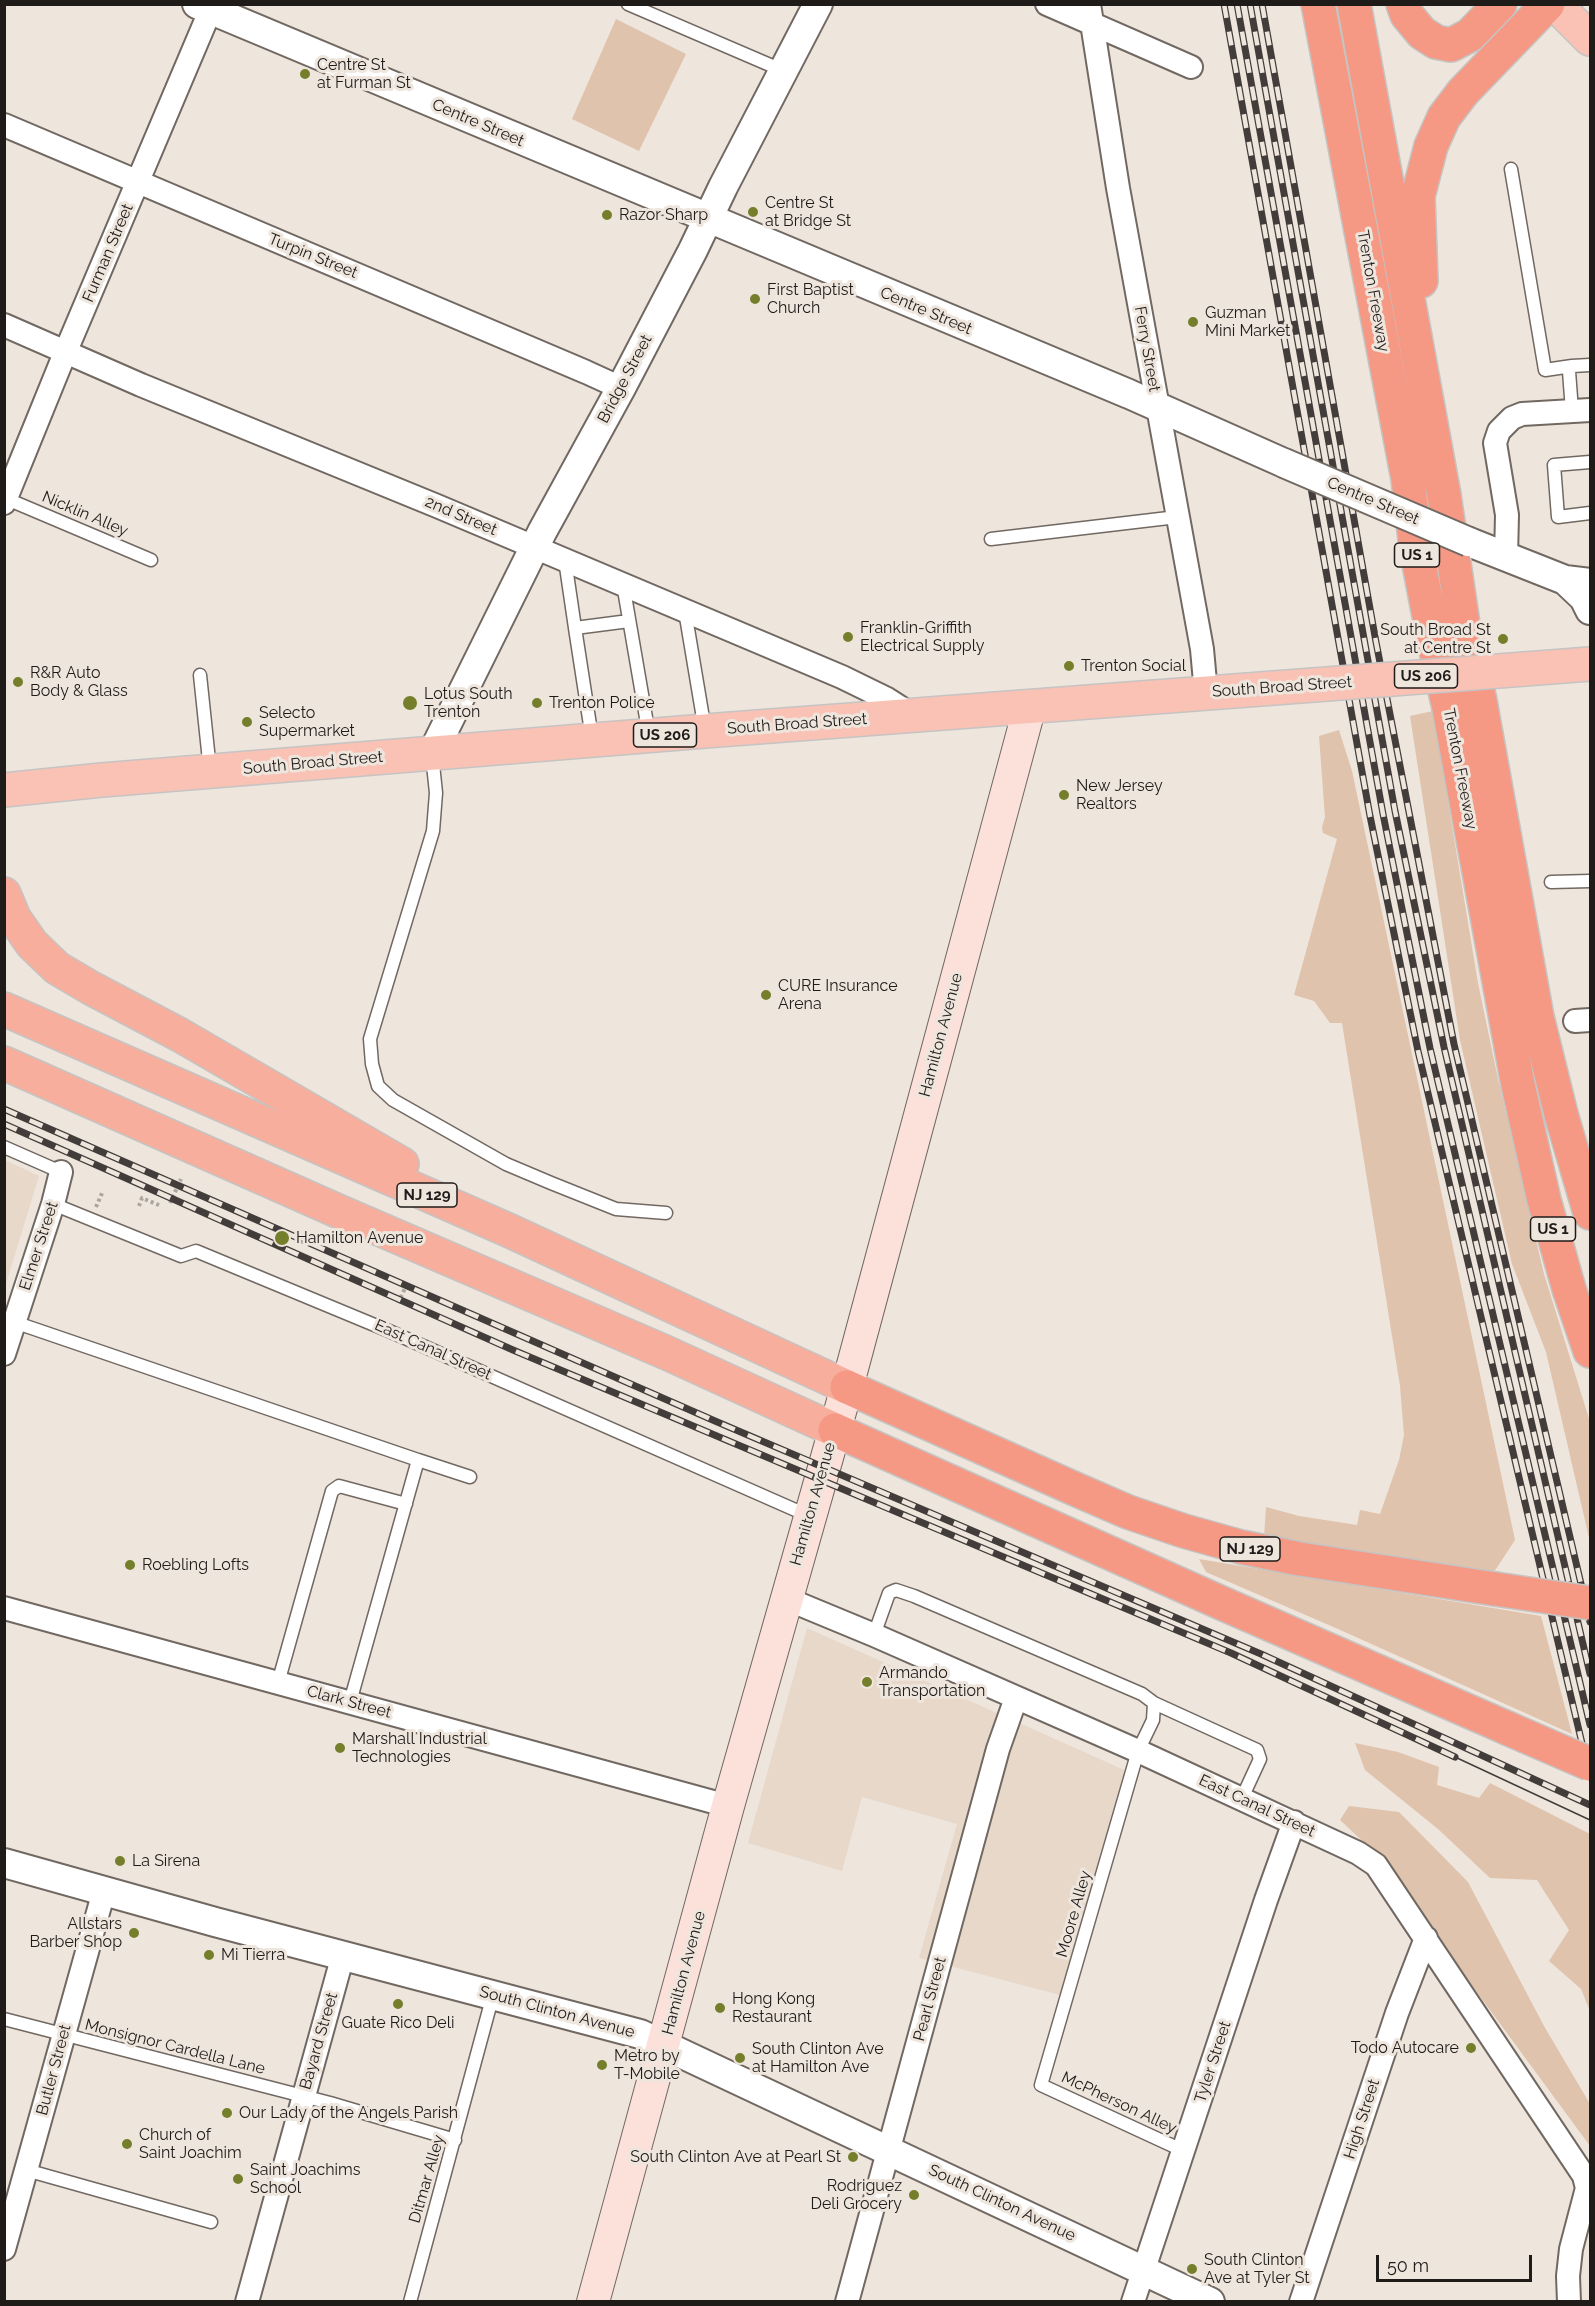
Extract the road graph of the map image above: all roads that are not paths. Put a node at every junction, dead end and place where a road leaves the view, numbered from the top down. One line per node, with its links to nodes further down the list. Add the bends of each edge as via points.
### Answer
1 (628, 4): 16 (lane)
2 (818, 4): 16 (street, Bridge Street)
3 (1047, 4): 12 (street)
4 (1318, 4): 67 (highway, Trenton Freeway / US 1, via 1518,1085 1544,1200)
5 (1354, 4): 26 (highway, Trenton Freeway / US 1)
6 (1403, 4): 7 (highway, via 1422,33 1451,45 1470,35)
7 (1500, 4)
8 (1548, 4): 26 (highway, via 1463,92 1444,117 1431,146 1418,196)
9 (1559, 4): 14 (main road)
10 (1568, 4): 13 (main road)
11 (207, 7): 19 (street, Furman Street); 20 (street, Centre Street)
12 (1091, 14): 15 (street); 27 (street, Ferry Street)
13 (1590, 16)
14 (1590, 39)
15 (1191, 66)
16 (784, 71): 20 (street, Bridge Street)
17 (4, 125): 19 (street, Turpin Street)
18 (1511, 169): 24 (lane, via 1545,370)
19 (139, 182): 22 (street, Furman Street); 25 (street, Turpin Street)
20 (707, 219): 25 (street, Bridge Street); 27 (street, Centre Street)
21 (4, 326): 22 (street, 2nd Street)
22 (65, 352): 30 (street, Furman Street); 34 (street, 2nd Street)
23 (1590, 365): 24 (lane)
24 (1572, 366): 28 (lane, via 1569,371)
25 (621, 388): 34 (street, Bridge Street)
26 (1425, 394): 64 (highway, Trenton Freeway / US 1, via 1461,614 1538,1017)
27 (1157, 407): 32 (street, Ferry Street); 35 (street, Centre Street, bridge)
28 (1581, 411): 35 (street, via 1522,414 1499,431 1495,443 1507,515)
29 (1590, 462): 31 (lane, via 1554,465 1558,517)
30 (6, 501): 36 (lane, Nicklin Alley)
31 (1590, 513)
32 (1177, 517): 33 (lane); 46 (street, Ferry Street, via 1202,649)
33 (991, 538)
34 (535, 547): 37 (street, 2nd Street); 52 (street, Bridge Street)
35 (1506, 557): 38 (street, Centre Street)
36 (151, 560)
37 (565, 560): 39 (street, 2nd Street); 43 (lane)
38 (1578, 581): 40 (street)
39 (623, 584): 41 (street, 2nd Street); 42 (lane)
40 (1590, 610)
41 (685, 611): 48 (street, 2nd Street, via 842,677); 49 (lane)
42 (630, 621): 43 (lane); 50 (lane)
43 (575, 628): 51 (lane)
44 (1590, 664): 46 (main road, South Broad Street / US 206, bridge)
45 (200, 675): 53 (lane)
46 (1206, 693): 47 (main road, South Broad Street / US 206)
47 (1030, 706): 48 (main road, South Broad Street / US 206); 69 (main road, Hamilton Avenue)
48 (912, 715): 49 (main road, South Broad Street / US 206)
49 (705, 731): 50 (main road, South Broad Street / US 206)
50 (650, 736): 51 (main road, South Broad Street / US 206)
51 (593, 741): 52 (main road, South Broad Street / US 206)
52 (432, 754): 53 (main road, South Broad Street / US 206); 63 (lane, via 436,793 433,831 370,1039 378,1086 393,1100 506,1164 616,1209)
53 (210, 771): 54 (main road, South Broad Street / US 206)
54 (4, 790)
55 (1590, 881): 56 (lane)
56 (1551, 882)
57 (4, 894): 65 (highway, via 32,944 57,968 361,1140)
58 (4, 1010): 65 (highway, NJ 129)
59 (4, 1063): 70 (highway)
60 (4, 1147): 61 (lane)
61 (61, 1172): 62 (street, Elmer Street)
62 (53, 1204): 66 (street, Elmer Street); 74 (lane, East Canal Street, via 181,1257 196,1251 207,1255 389,1330)
63 (666, 1213)
64 (1590, 1213)
65 (508, 1230): 69 (highway, NJ 129)
66 (14, 1322): 68 (street, Elmer Street); 71 (lane)
67 (1590, 1351)
68 (4, 1354)
69 (847, 1387): 70 (main road, Hamilton Avenue); 76 (highway, NJ 129, bridge, via 1075,1490 1184,1531 1300,1559)
70 (835, 1430): 74 (main road, Hamilton Avenue); 84 (highway, bridge)
71 (418, 1460): 72 (lane); 73 (lane)
72 (470, 1477)
73 (406, 1504): 79 (lane, via 339,1486 332,1491); 81 (lane)
74 (810, 1516): 75 (main road, Hamilton Avenue)
75 (787, 1599): 78 (street, East Canal Street); 86 (main road, Hamilton Avenue)
76 (1590, 1604)
77 (4, 1608): 79 (street, Clark Street)
78 (874, 1635): 80 (street, East Canal Street); 82 (lane, via 889,1593 897,1590 1142,1694)
79 (278, 1683): 81 (street, Clark Street)
80 (1016, 1698): 83 (street, East Canal Street); 99 (street, Pearl Street, via 998,1749)
81 (350, 1702): 86 (street, Clark Street)
82 (1154, 1703): 83 (lane, Moore Alley, via 1153,1720); 85 (lane, via 1257,1750 1260,1759)
83 (1138, 1751): 85 (street, East Canal Street); 96 (lane, Moore Alley)
84 (1590, 1764)
85 (1242, 1798): 87 (street, East Canal Street)
86 (728, 1806): 95 (main road, Hamilton Avenue)
87 (1294, 1822): 90 (street, East Canal Street, via 1376,1865); 100 (street, Tyler Street)
88 (4, 1863): 89 (street, South Clinton Avenue)
89 (104, 1891): 91 (street, South Clinton Avenue); 94 (street, Butler Street)
90 (1426, 1938): 111 (street, High Street, via 1397,2013); 112 (street, East Canal Street, via 1587,2182 1571,2249)
91 (343, 1955): 92 (street, South Clinton Avenue); 97 (street, Bayard Street)
92 (493, 1995): 95 (street, South Clinton Avenue, via 640,2034); 98 (lane, Ditmar Alley)
93 (4, 2019): 94 (lane, Monsignor Cardella Lane)
94 (64, 2035): 97 (lane, Monsignor Cardella Lane); 101 (street, Butler Street)
95 (664, 2046): 99 (street, South Clinton Avenue); 107 (main road, Hamilton Avenue)
96 (1041, 2085): 100 (lane, McPherson Alley)
97 (303, 2096): 98 (lane, Monsignor Cardella Lane); 105 (street, Bayard Street)
98 (455, 2140): 106 (lane, Ditmar Alley)
99 (888, 2150): 104 (street, South Clinton Avenue); 108 (street, Pearl Street)
100 (1184, 2151): 104 (street, Tyler Street)
101 (26, 2170): 102 (lane); 103 (street, Butler Street)
102 (211, 2222)
103 (4, 2249)
104 (1143, 2270): 109 (street, Tyler Street); 110 (street, South Clinton Avenue)
105 (247, 2301)
106 (410, 2301)
107 (593, 2301)
108 (847, 2301)
109 (1133, 2301)
110 (1210, 2301)
111 (1301, 2301)
112 (1569, 2301)

